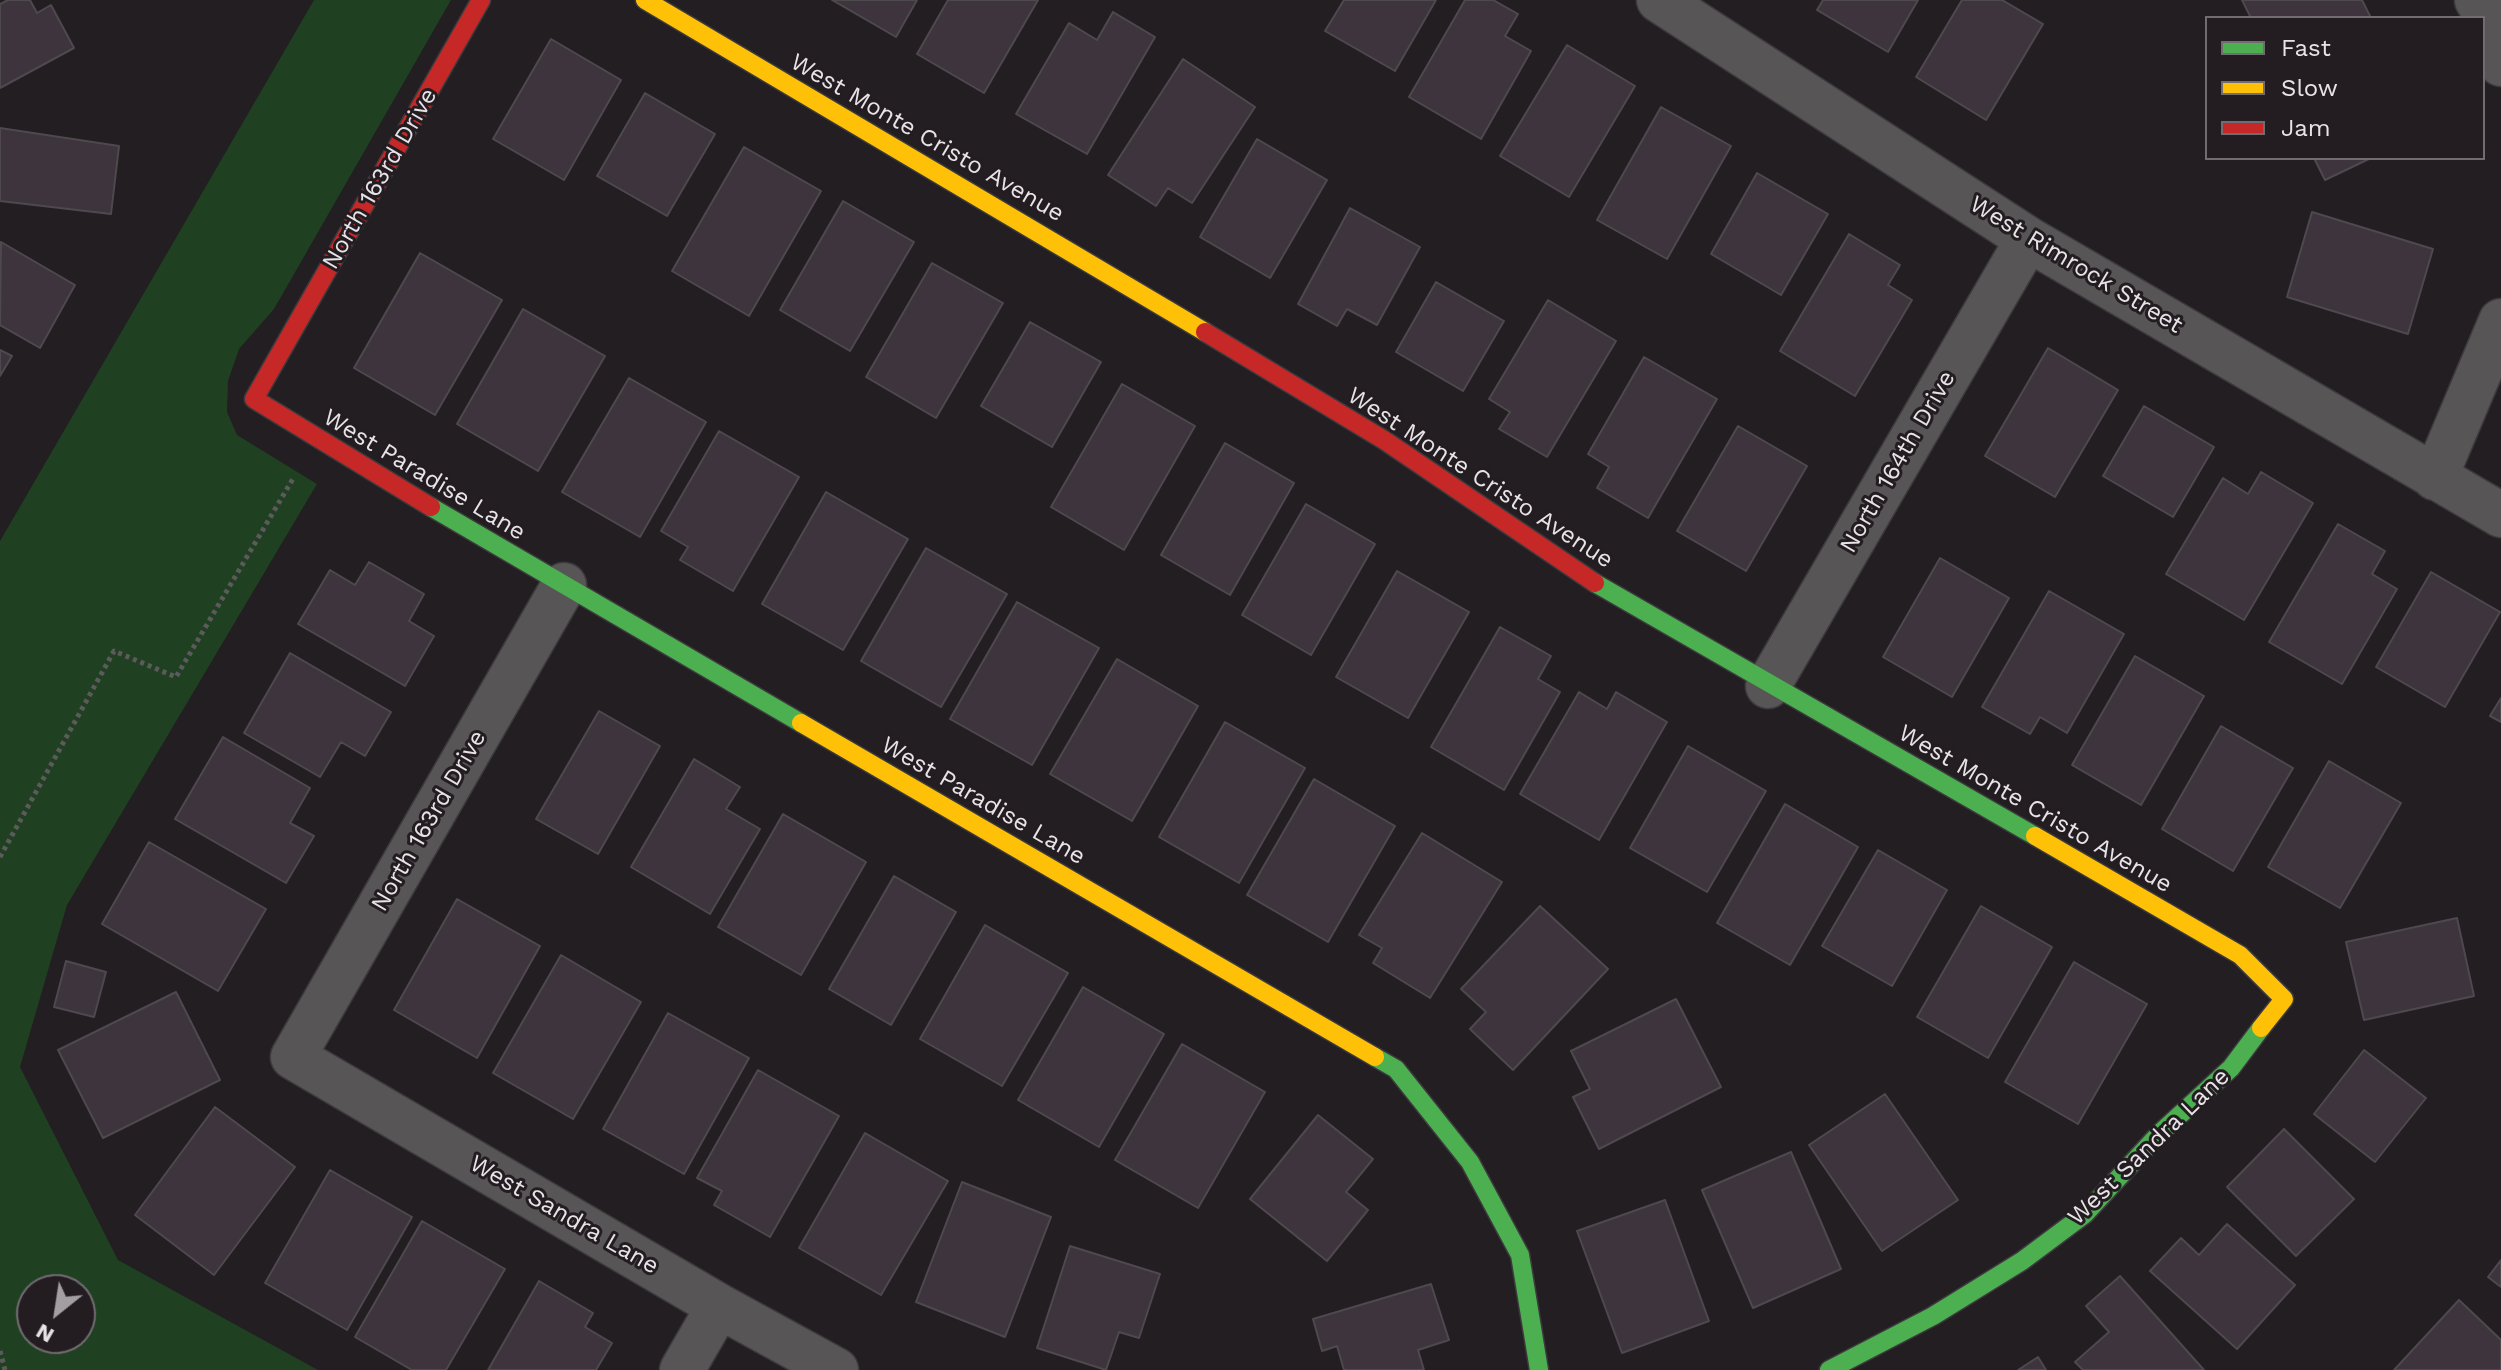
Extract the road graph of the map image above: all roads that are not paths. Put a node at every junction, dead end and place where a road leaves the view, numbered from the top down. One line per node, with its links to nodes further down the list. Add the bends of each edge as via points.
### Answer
1 (481, 0): 8 (street, North 163rd Drive)
2 (645, 0): 12 (street, West Monte Cristo Avenue, via 1370,431 1570,568)
3 (1659, 0): 6 (street, West Rimrock Street)
4 (2477, 0): 5 (street)
5 (2501, 64)
6 (2028, 239): 9 (street, West Rimrock Street); 12 (street, North 164th Drive)
7 (2501, 321): 9 (street)
8 (254, 399): 11 (street, West Paradise Lane)
9 (2435, 478): 10 (street, West Rimrock Street)
10 (2501, 515)
11 (564, 585): 14 (street, North 163rd Drive); 18 (street, West Paradise Lane, via 1396,1069 1470,1162 1520,1255)
12 (1768, 686): 13 (street, West Monte Cristo Avenue, via 2240,955)
13 (2284, 999): 19 (street, West Sandra Lane, via 2231,1068 2158,1135 2085,1214 1984,1284)
14 (293, 1057): 15 (street, West Sandra Lane)
15 (719, 1306): 16 (street); 17 (street, West Sandra Lane)
16 (682, 1370)
17 (836, 1370)
18 (1539, 1370)
19 (1829, 1370)

